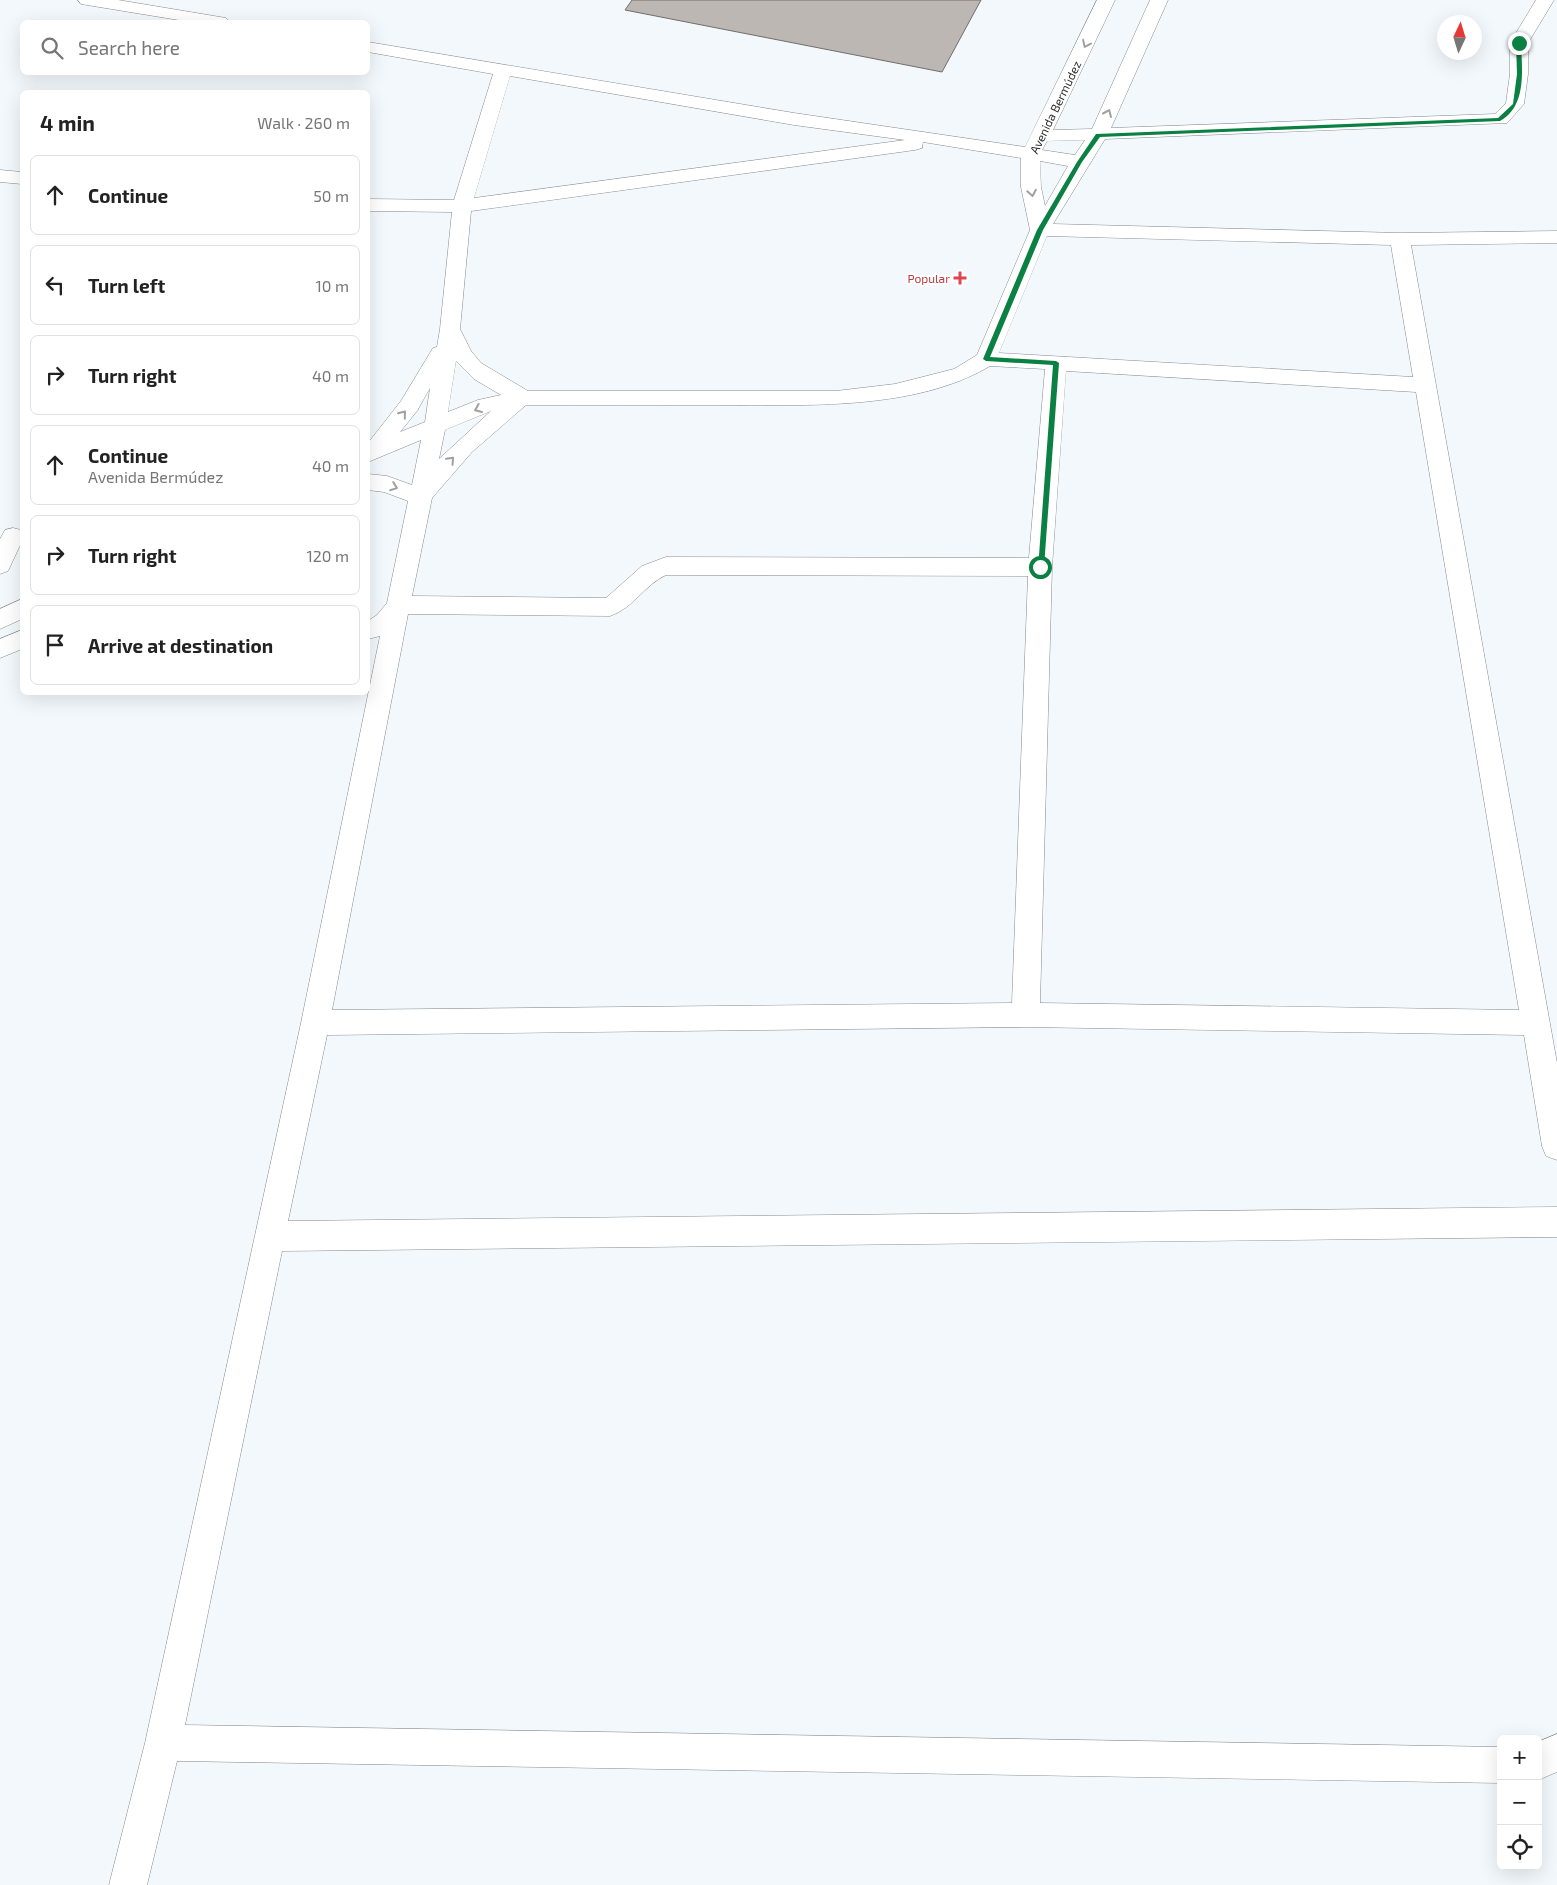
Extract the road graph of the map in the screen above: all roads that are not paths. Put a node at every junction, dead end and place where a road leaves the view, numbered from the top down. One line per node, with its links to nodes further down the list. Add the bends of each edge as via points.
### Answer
1 (87, 0): 5 (street)
2 (1106, 0): 9 (street, Avenida Bermúdez, one-way to 9)
3 (1159, 0): 8 (street, one-way to 3)
4 (1545, 0): 8 (street, via 1519,43 1520,74 1515,104 1500,120)
5 (208, 20)
6 (370, 48): 7 (street)
7 (503, 70): 10 (street, via 794,119); 16 (street)
8 (1098, 135): 9 (street); 12 (street)
9 (1041, 136): 11 (street, Avenida Bermúdez)
10 (949, 140): 11 (street); 16 (street)
11 (1030, 155): 12 (street); 17 (street, Avenida Bermúdez, one-way to 17, via 1031,187)
12 (1080, 162): 17 (street)
13 (0, 176): 14 (street)
14 (20, 178)
15 (370, 205): 16 (street)
16 (462, 206): 20 (street)
17 (1040, 230): 19 (street); 21 (street)
18 (1557, 237): 19 (street)
19 (1400, 239): 23 (street)
20 (450, 329): 24 (street, via 472,366); 25 (street); 26 (street, one-way to 20, via 409,406 437,361)
21 (986, 359): 22 (street); 24 (street, via 960,374 895,392 836,398)
22 (1056, 363): 23 (street); 31 (street)
23 (1425, 385): 40 (street)
24 (525, 398): 25 (street, one-way to 25, via 486,405); 28 (street, one-way to 24, via 475,435)
25 (435, 427): 26 (street); 28 (street)
26 (370, 453)
27 (370, 482): 28 (street, one-way to 28, via 387,484)
28 (420, 497): 32 (street)
29 (14, 537): 30 (street)
30 (0, 565)
31 (1040, 567): 32 (street, via 666,566 650,572 623,600 610,607); 38 (street)
32 (398, 605): 35 (street, via 386,622); 39 (street)
33 (20, 609): 34 (street)
34 (0, 620)
35 (370, 630)
36 (20, 641): 37 (street)
37 (0, 648)
38 (1026, 1015): 39 (street); 40 (street)
39 (316, 1023): 43 (street)
40 (1535, 1023): 41 (street)
41 (1557, 1146)
42 (1557, 1222): 43 (street, via 306,1234)
43 (270, 1237): 44 (street)
44 (163, 1743): 47 (street); 48 (street)
45 (1557, 1752): 46 (street)
46 (1542, 1760)
47 (1497, 1765)
48 (128, 1885)

